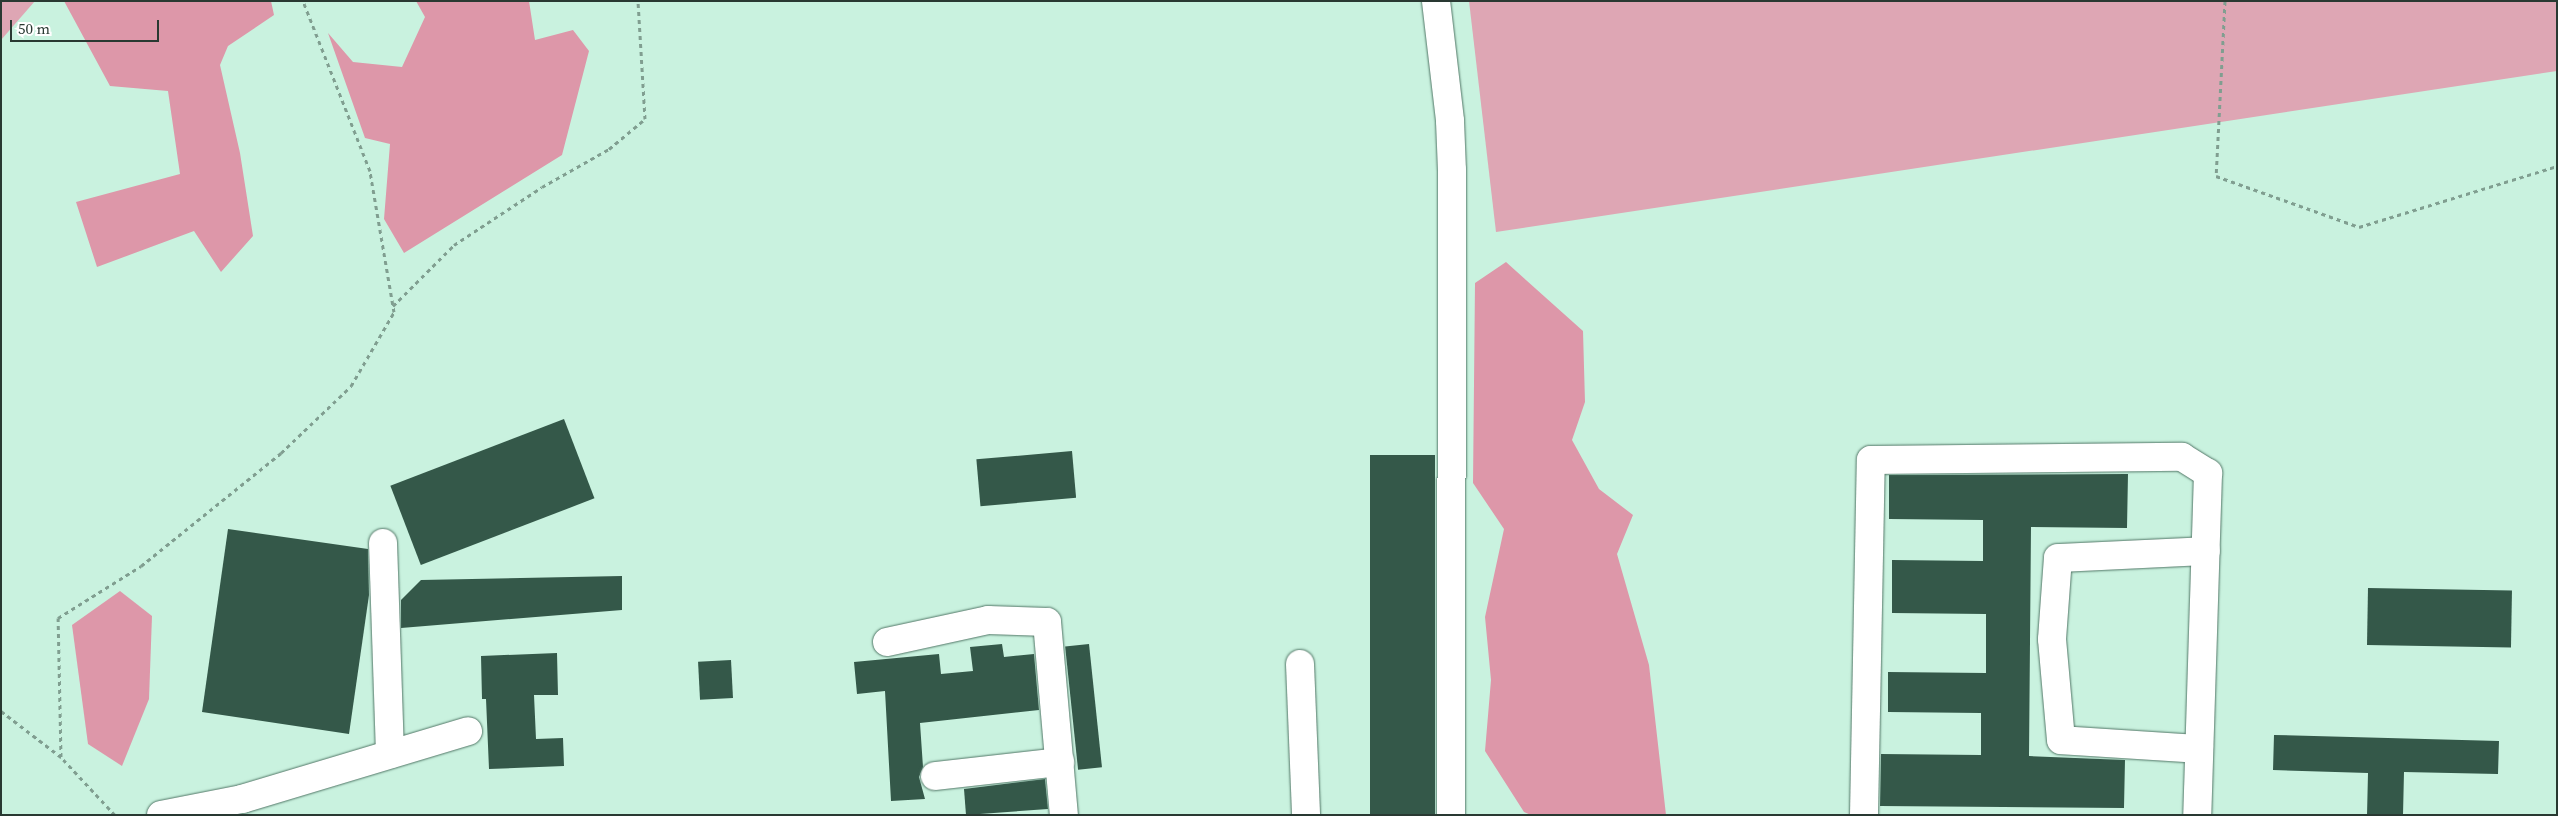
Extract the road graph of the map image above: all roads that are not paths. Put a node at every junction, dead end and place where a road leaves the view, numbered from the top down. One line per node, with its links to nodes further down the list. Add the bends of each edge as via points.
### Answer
1 (1436, 1): 14 (street, via 1450,121 1452,170)
2 (383, 543): 8 (street)
3 (2206, 551): 7 (street); 7 (street, via 2058,558 2052,639 2061,740); 15 (street, via 2208,473 2182,457 1871,460)
4 (887, 642): 9 (street, via 988,620 1047,622)
5 (1300, 664): 13 (street)
6 (468, 731): 8 (street)
7 (2199, 749): 16 (street)
8 (390, 754): 11 (street, via 242,799)
9 (1060, 762): 10 (street); 12 (street)
10 (935, 776)
11 (161, 815)
12 (1064, 815)
13 (1306, 815)
14 (1451, 815)
15 (1864, 815)
16 (2196, 815)

